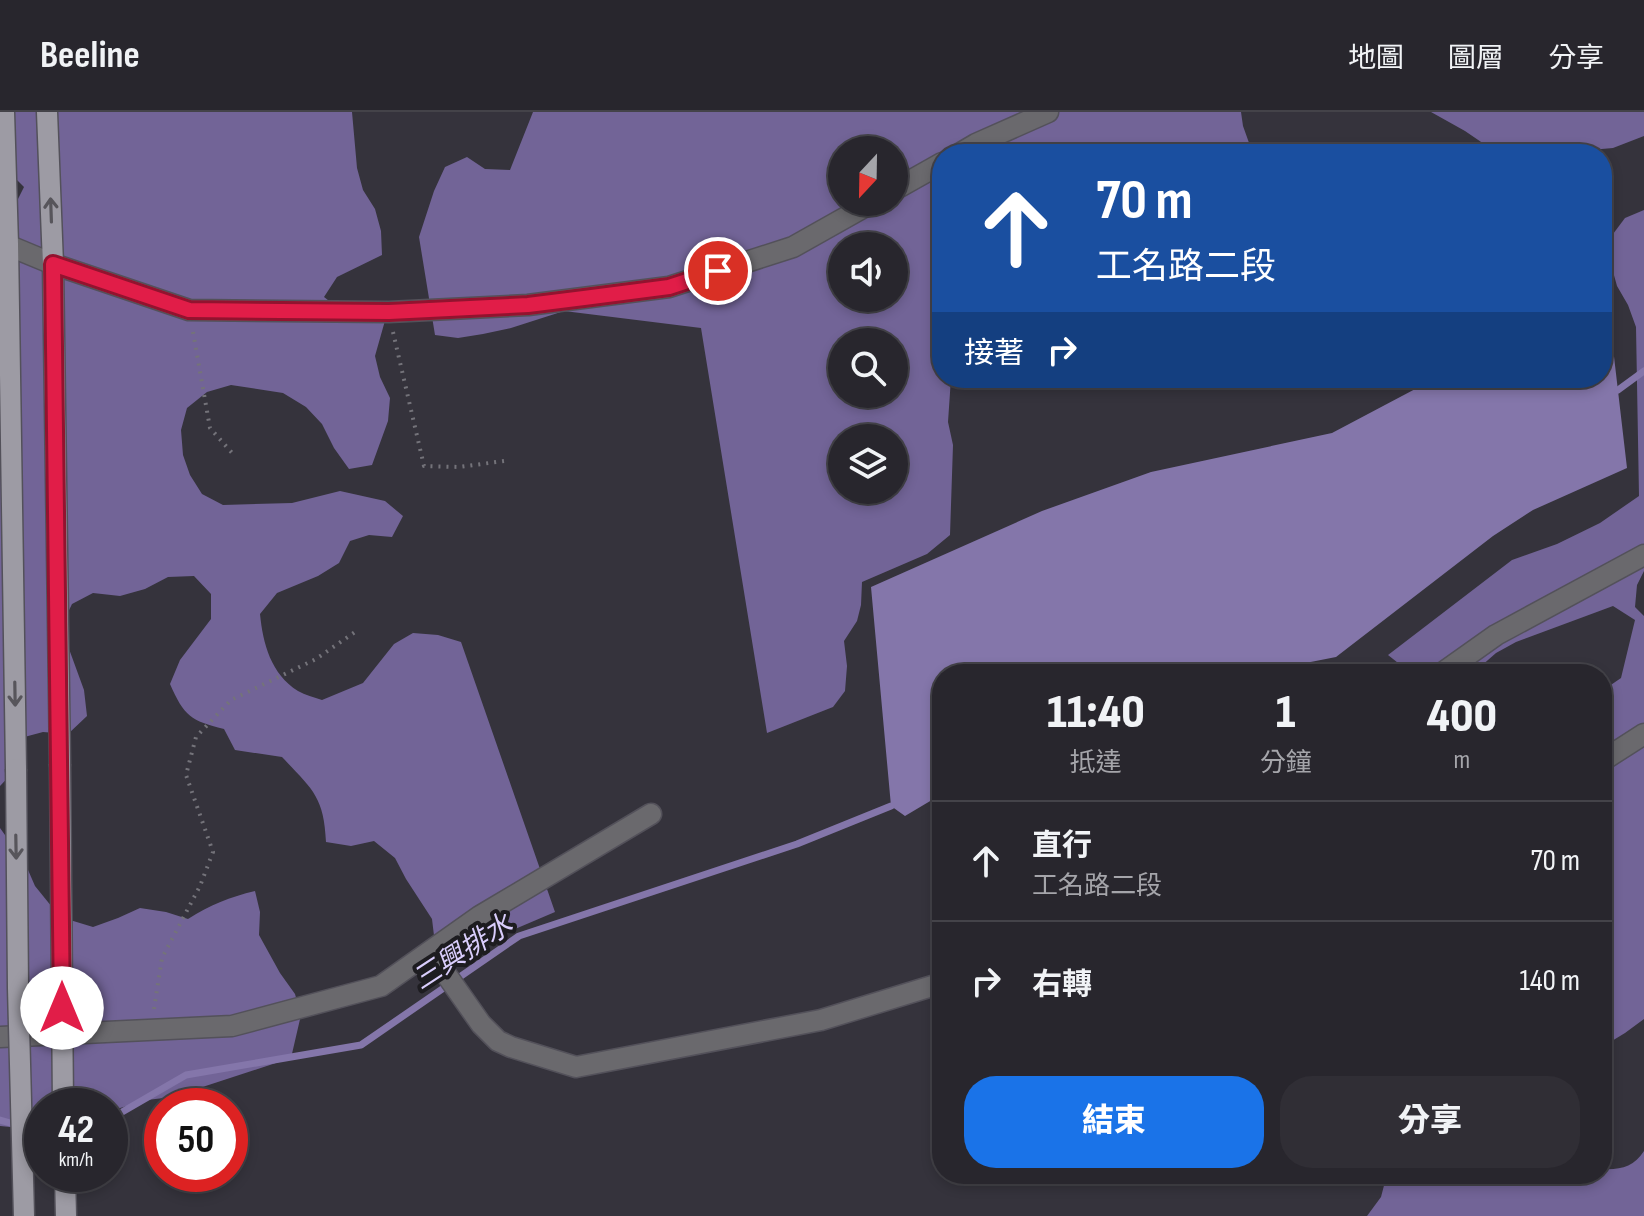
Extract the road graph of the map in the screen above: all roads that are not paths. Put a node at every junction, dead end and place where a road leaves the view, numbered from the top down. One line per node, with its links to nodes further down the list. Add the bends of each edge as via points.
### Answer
1 (4, 112): 8 (main road)
2 (47, 112): 9 (main road, one-way to 2)
3 (1048, 112): 4 (lane)
4 (976, 144)
5 (932, 169): 6 (lane)
6 (908, 182)
7 (848, 216): 9 (lane, via 793,247 669,287 528,305 389,312 189,310)
8 (4, 243): 9 (lane); 20 (main road, one-way to 20, bridge)
9 (53, 264): 18 (main road, bridge)
10 (1644, 555): 11 (lane, via 1496,635)
11 (1455, 664)
12 (1644, 734): 13 (lane)
13 (1612, 755)
14 (651, 814): 15 (lane, via 480,916)
15 (421, 958): 16 (lane, via 441,967 498,1041 576,1067 821,1020); 17 (lane, via 381,986 232,1026)
16 (932, 986)
17 (0, 1037)
18 (63, 1088)
19 (65, 1192): 21 (main road)
20 (24, 1216)
21 (66, 1216)

